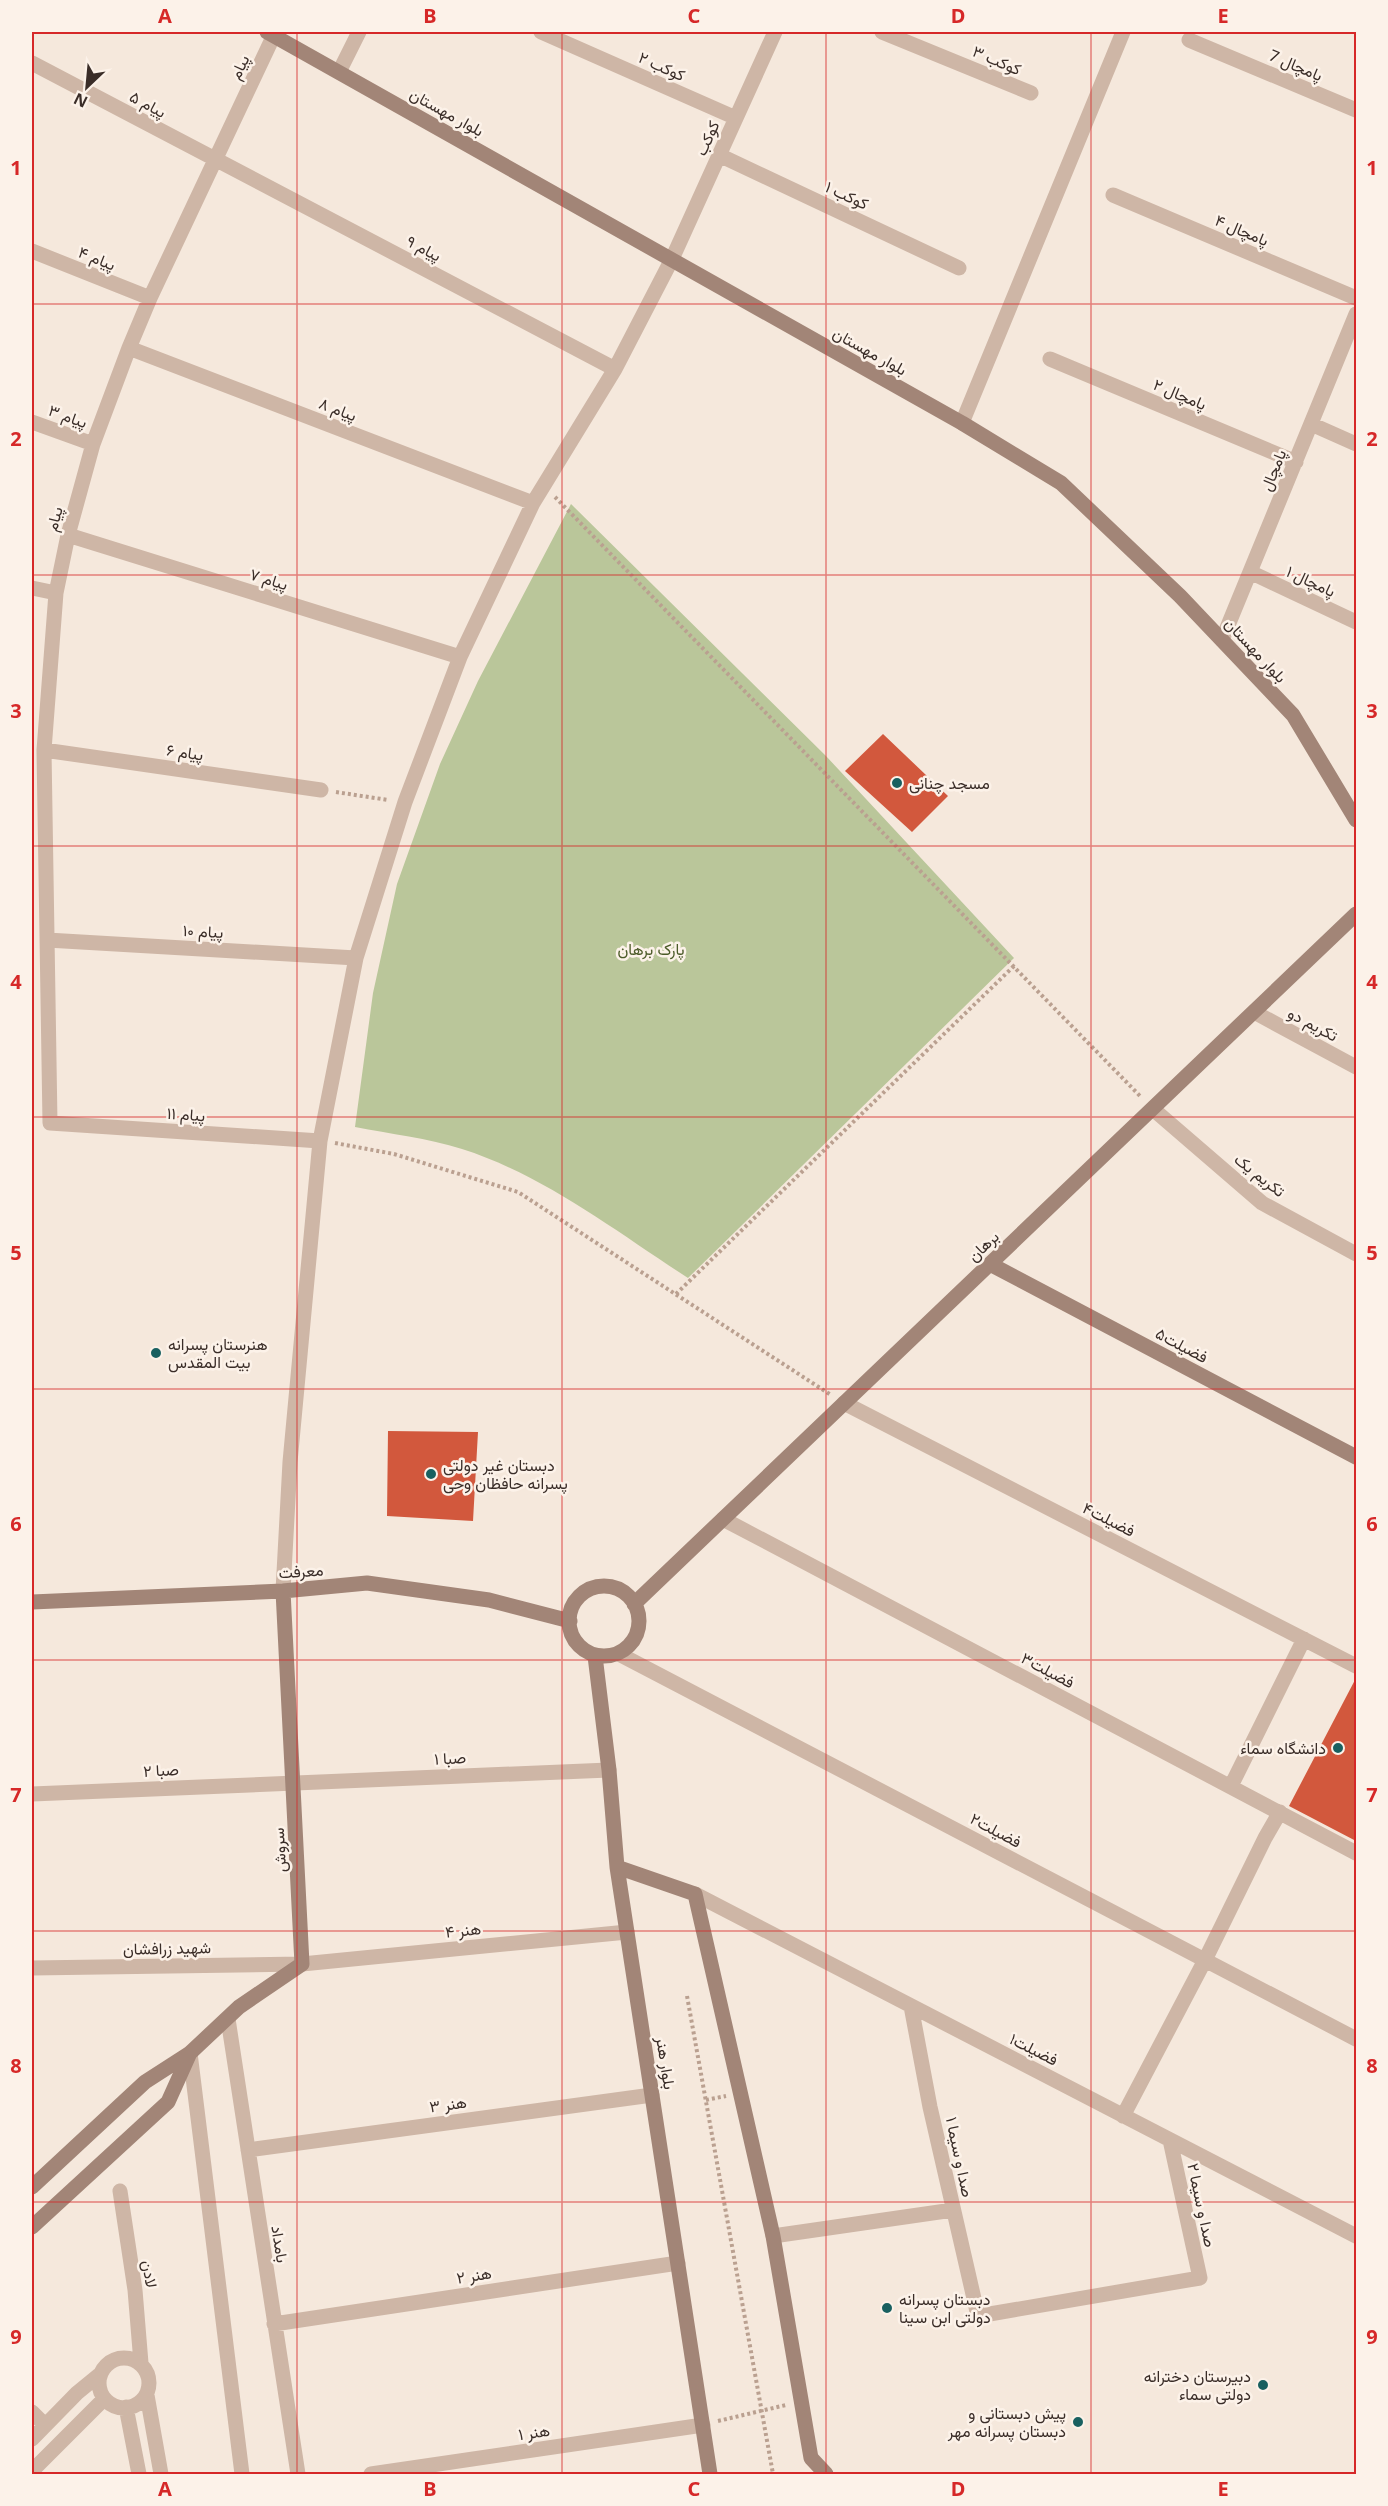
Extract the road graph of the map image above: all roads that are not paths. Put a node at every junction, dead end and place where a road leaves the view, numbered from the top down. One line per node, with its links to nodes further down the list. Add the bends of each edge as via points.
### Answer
1 (359, 32): 9 (street)
2 (541, 32): 12 (street, کوکب ۲)
3 (775, 32): 12 (street, کوکب)
4 (882, 32): 10 (street, کوکب ۳)
5 (1123, 32): 26 (street)
6 (271, 33): 9 (street, بلوار مهستان); 14 (street, پیام)
7 (1189, 40): 11 (street, پامچال 7)
8 (32, 63): 14 (street, پیام ۵)
9 (339, 72): 17 (street, بلوار مهستان)
10 (1031, 93)
11 (1356, 110)
12 (736, 118): 13 (street, کوکب)
13 (719, 155): 17 (street, کوکب); 18 (street, کوکب ۱)
14 (216, 160): 19 (street, پیام); 24 (street, پیام ۹)
15 (1113, 195): 20 (street, پامچال ۴)
16 (32, 251): 19 (street, پیام ۴)
17 (672, 259): 24 (street, کوکب); 26 (street, بلوار مهستان)
18 (959, 268)
19 (150, 298): 22 (street, پیام)
20 (1356, 298)
21 (1356, 314): 27 (street, پامچال)
22 (129, 348): 28 (street, پیام); 31 (street, پیام ۸)
23 (1050, 359): 30 (street, پامچال ۲)
24 (615, 369): 31 (street, کوکب)
25 (32, 422): 28 (street, پیام ۳)
26 (962, 423): 37 (street, بلوار مهستان, via 1061,483)
27 (1311, 424): 29 (street); 30 (street, پامچال)
28 (93, 444): 32 (street, پیام)
29 (1356, 444)
30 (1296, 462): 33 (street, پامچال)
31 (533, 503): 38 (street, کوکب)
32 (68, 535): 35 (street, پیام); 38 (street, پیام ۷)
33 (1250, 572): 36 (street, پامچال ۱); 37 (street, پامچال)
34 (32, 588): 35 (street)
35 (56, 593): 39 (street, پیام)
36 (1356, 622)
37 (1222, 640): 42 (street, بلوار مهستان, via 1293,715)
38 (460, 657): 45 (street, کوکب, via 405,802)
39 (44, 750): 40 (street, پیام); 41 (street, پیام ۶)
40 (38, 779): 44 (street, پیام)
41 (321, 790)
42 (1356, 820)
43 (1356, 914): 46 (street, برهان)
44 (47, 940): 45 (street, پیام ۱۰); 49 (street, پیام)
45 (356, 958): 50 (street, کوکب)
46 (1254, 1012): 47 (street, تکریم دو); 48 (street, برهان)
47 (1356, 1067)
48 (1153, 1108): 51 (street, تکریم یک, via 1262,1203); 52 (street, برهان)
49 (50, 1123): 50 (street, پیام ۱۱)
50 (320, 1141): 56 (street, کوکب, via 290,1462)
51 (1356, 1254)
52 (990, 1264): 53 (street, برهان); 54 (street, فضیلت۵)
53 (844, 1404): 55 (street, برهان); 60 (street, فضیلت۴)
54 (1356, 1457)
55 (723, 1519): 58 (street, برهان); 66 (street, فضیلت۳)
56 (283, 1590): 57 (street, معرفت); 59 (street, معرفت, via 367,1583 489,1600); 65 (street, سروش)
57 (32, 1602)
58 (634, 1604): 59 (street, via 617,1588 594,1587 575,1599); 61 (street, via 639,1626 628,1647)
59 (570, 1621): 62 (street, via 570,1633 579,1646)
60 (1304, 1639): 63 (street, فضیلت۴); 66 (street)
61 (618, 1653): 62 (street); 73 (street, فضیلت۲)
62 (595, 1656): 64 (street, بلوار هنر)
63 (1356, 1666)
64 (609, 1770): 65 (street, صبا ۱); 70 (street, بلوار هنر)
65 (293, 1782): 67 (street, صبا ۲); 74 (street, سروش)
66 (1231, 1786): 68 (street, فضیلت۳)
67 (32, 1794)
68 (1280, 1812): 69 (street, فضیلت۳); 73 (street)
69 (1356, 1853)
70 (617, 1867): 71 (street); 72 (street, بلوار هنر)
71 (695, 1894): 76 (street, فضیلت۱); 88 (street)
72 (627, 1932): 74 (street, هنر ۴); 80 (street, بلوار هنر)
73 (1205, 1960): 78 (street, فضیلت۲); 81 (street)
74 (302, 1965): 75 (street, شهید زرافشان); 77 (street, via 239,2007)
75 (32, 1968)
76 (911, 2006): 81 (street, فضیلت۱); 86 (street, صدا و سیما ۱)
77 (228, 2019): 79 (street); 83 (street, بامداد)
78 (1356, 2039)
79 (190, 2053): 84 (street, via 145,2082); 87 (street, via 168,2102); 105 (street)
80 (652, 2095): 83 (street, هنر ۳); 90 (street, بلوار هنر)
81 (1123, 2116): 82 (street, فضیلت۱)
82 (1170, 2140): 89 (street, فضیلت۱); 91 (street, صدا و سیما ۲, via 1200,2278)
83 (248, 2150): 92 (street, بامداد)
84 (32, 2187)
85 (120, 2191): 93 (street, لادن)
86 (953, 2210): 88 (street); 91 (street, صدا و سیما ۱)
87 (32, 2227)
88 (772, 2236): 109 (street, via 811,2458)
89 (1356, 2236)
90 (678, 2263): 92 (street, هنر ۲); 100 (street, بلوار هنر)
91 (978, 2316)
92 (274, 2324): 106 (street, بامداد)
93 (141, 2363): 94 (street, via 117,2358); 95 (street, via 149,2378)
94 (99, 2375): 96 (street); 99 (street)
95 (147, 2394): 97 (street, via 135,2406); 104 (street)
96 (104, 2399): 97 (street, via 118,2408); 102 (street)
97 (126, 2407): 103 (street)
98 (32, 2412): 99 (street)
99 (45, 2425): 101 (street)
100 (703, 2425): 107 (street, هنر ۱); 108 (street, بلوار هنر)
101 (32, 2439)
102 (32, 2471)
103 (139, 2475)
104 (161, 2475)
105 (242, 2475)
106 (298, 2475)
107 (371, 2475)
108 (710, 2475)
109 (826, 2475)

